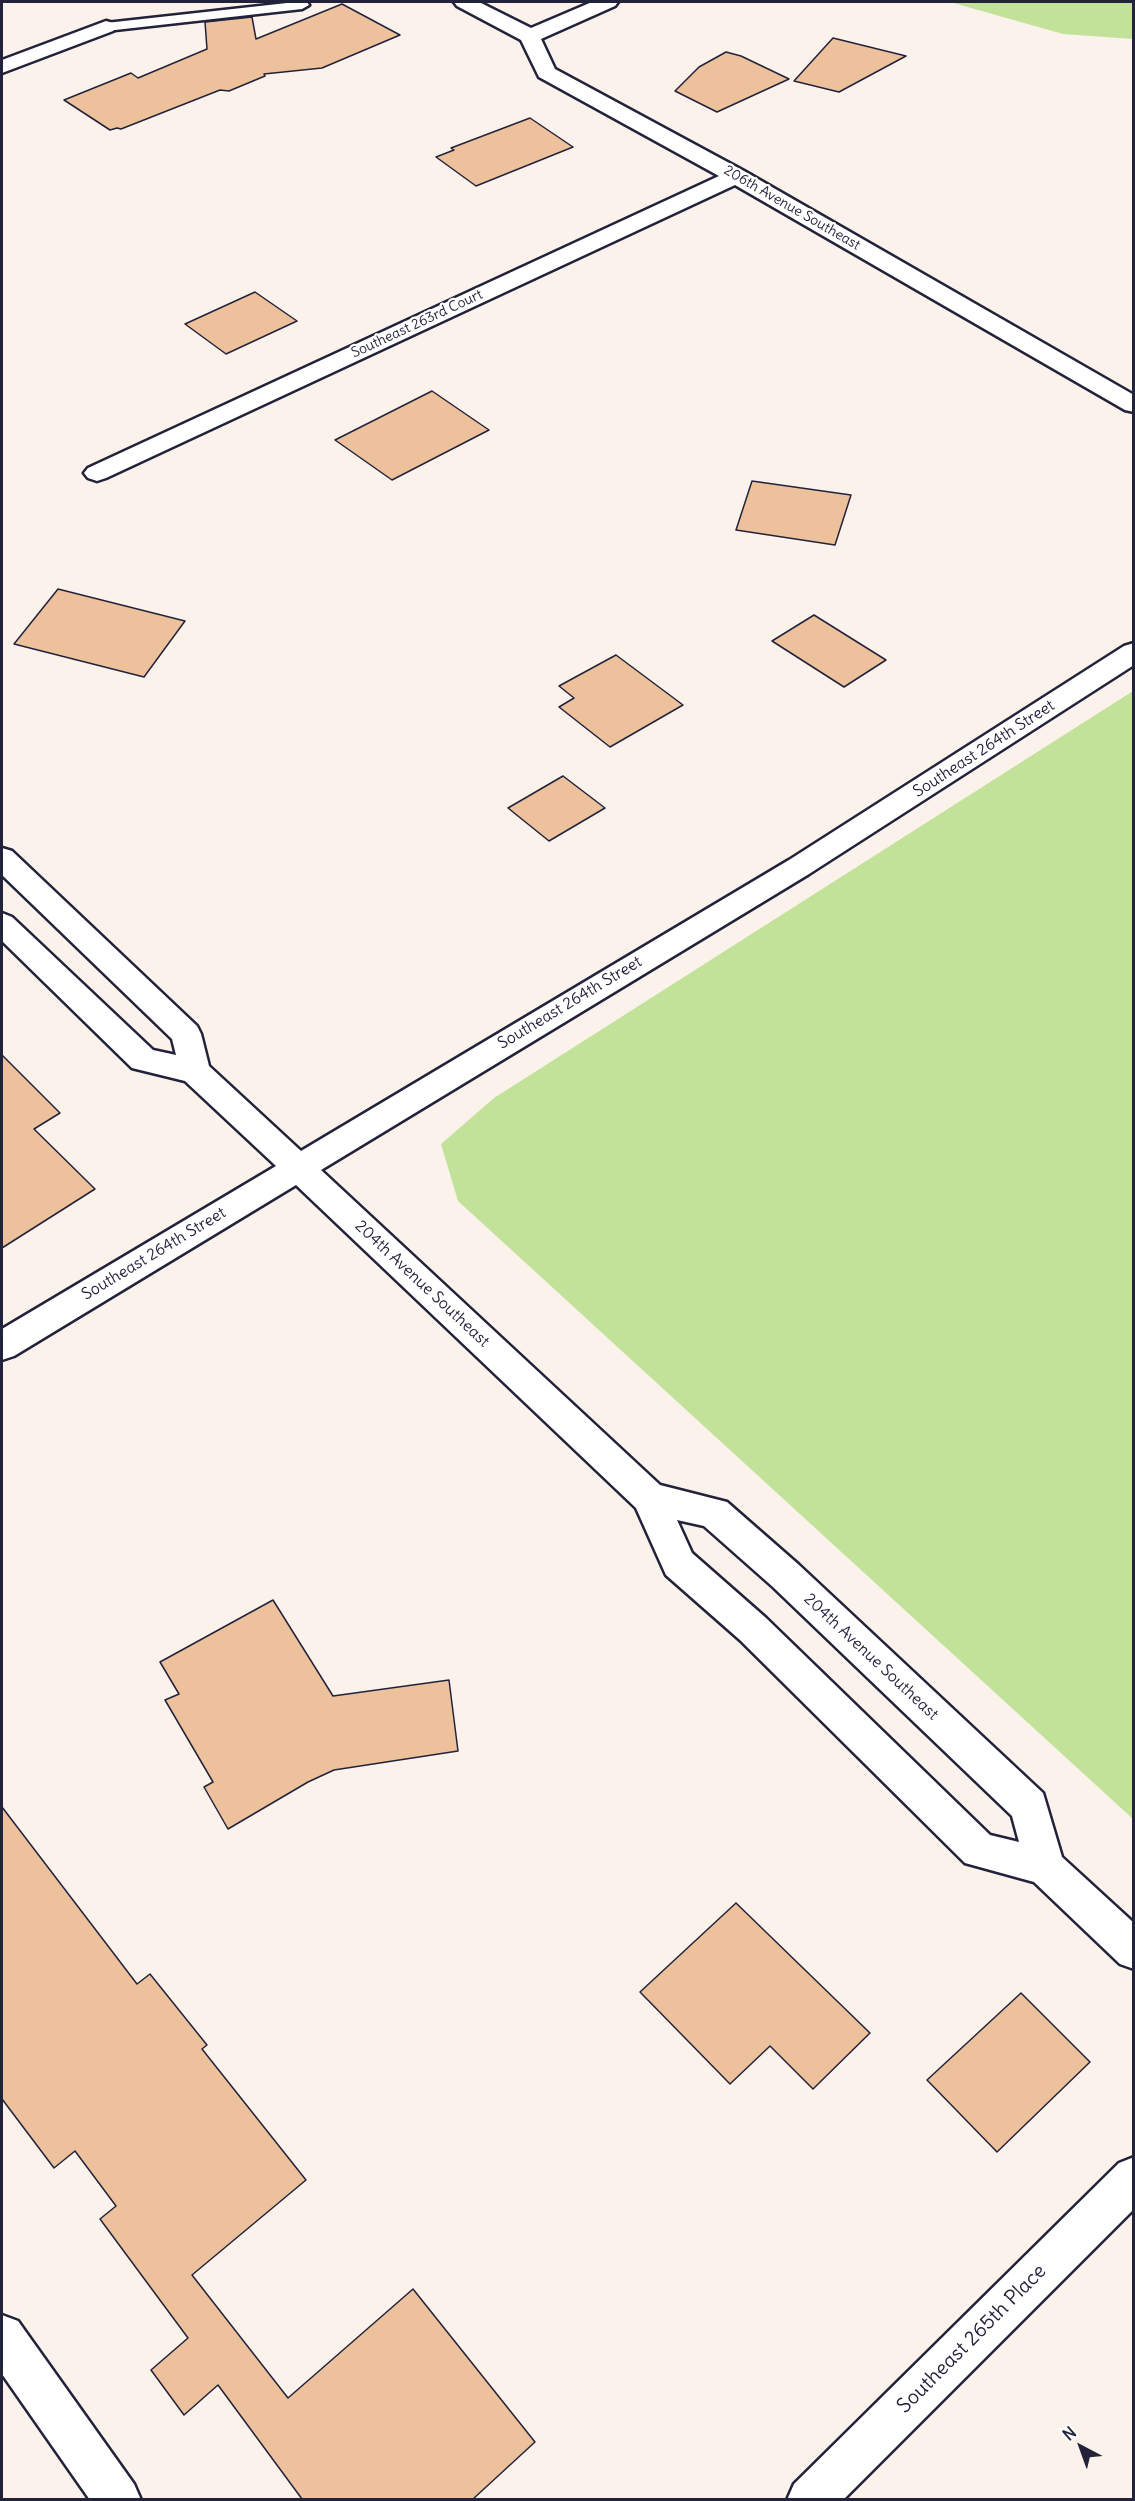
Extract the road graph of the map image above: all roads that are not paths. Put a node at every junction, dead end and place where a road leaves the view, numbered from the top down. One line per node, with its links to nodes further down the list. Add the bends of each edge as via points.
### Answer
1 (464, 2): 5 (street)
2 (608, 2): 5 (street)
3 (302, 5): 4 (lane)
4 (106, 27): 6 (street)
5 (530, 36): 7 (street, 206th Avenue Southeast, via 546,73)
6 (2, 67)
7 (736, 176): 8 (street, 206th Avenue Southeast); 9 (street, Southeast 263rd Court)
8 (1134, 405)
9 (98, 473)
10 (1134, 652): 14 (street, Southeast 264th Street, via 799,867)
11 (2, 858): 13 (street, via 186,1034)
12 (2, 924): 13 (street, via 143,1060)
13 (195, 1071): 14 (street, 204th Avenue Southeast)
14 (297, 1167): 15 (street, Southeast 264th Street); 16 (street, 204th Avenue Southeast)
15 (2, 1346)
16 (650, 1498): 17 (street, 204th Avenue Southeast, via 679,1564 753,1629 979,1850); 17 (street, 204th Avenue Southeast, via 714,1512 786,1576 1029,1806)
17 (1045, 1867): 18 (street, 204th Avenue Southeast)
18 (1134, 1950)
19 (1134, 2178): 22 (street, Southeast 265th Place)
20 (2, 2337): 21 (street)
21 (118, 2499)
22 (810, 2499)

